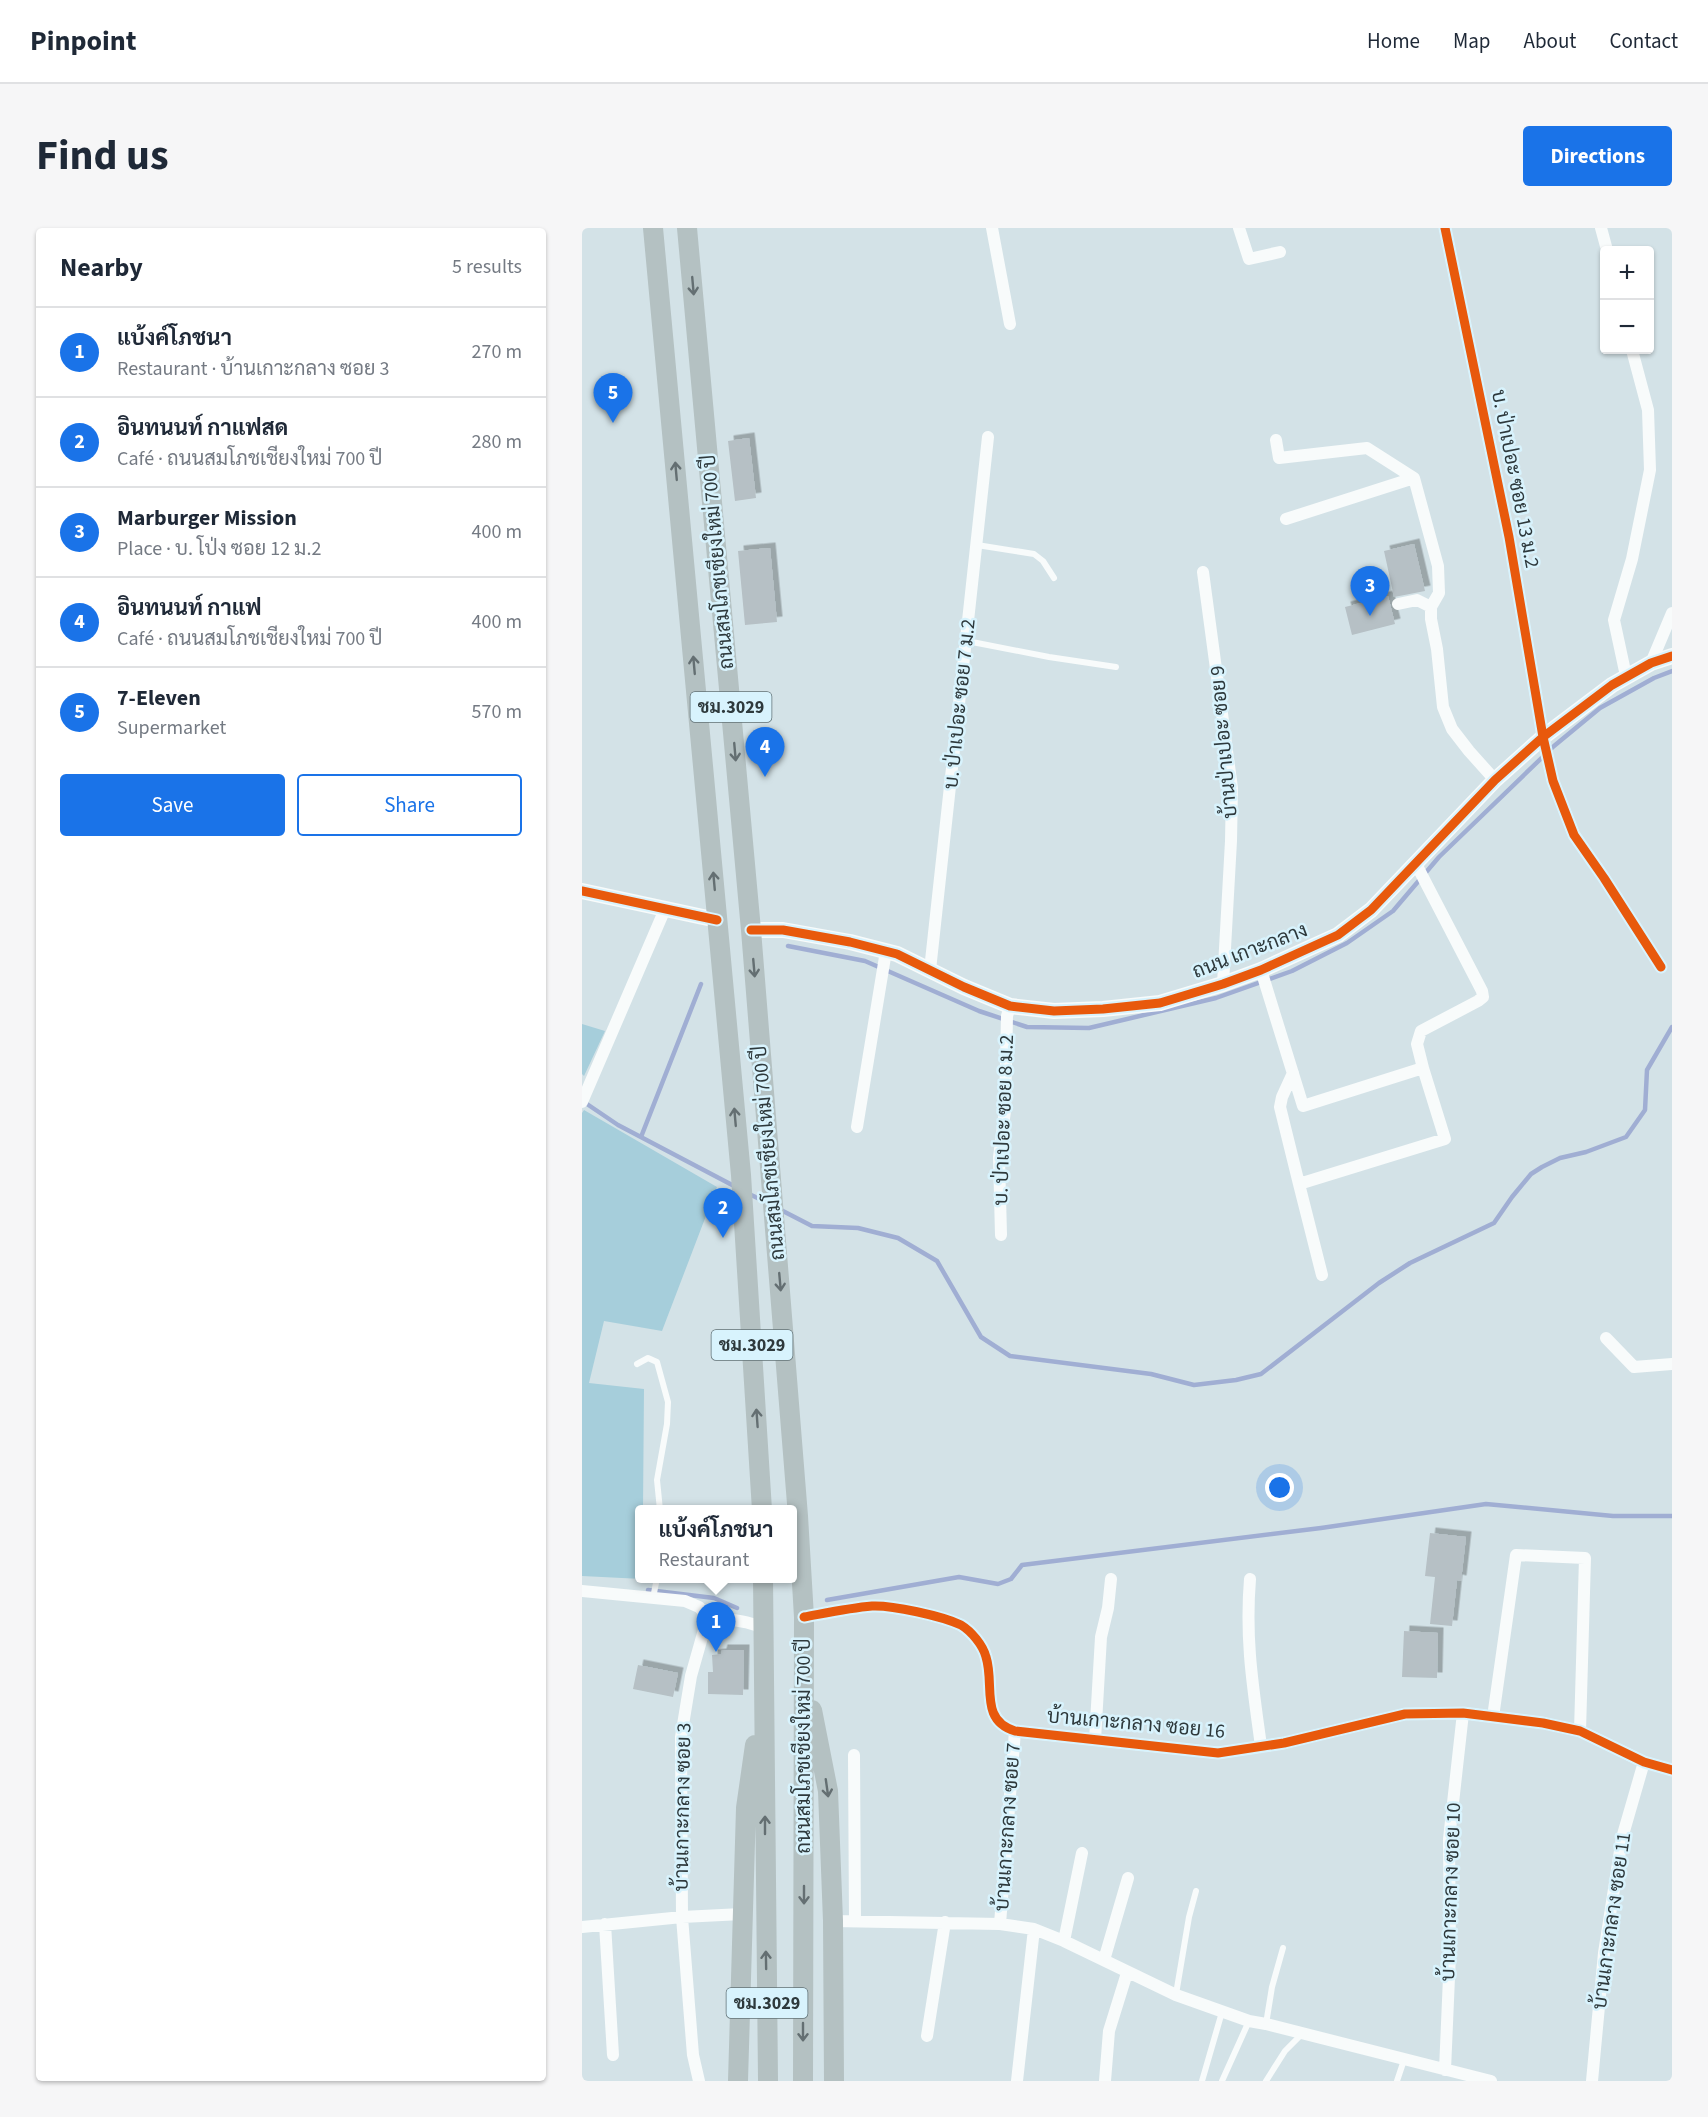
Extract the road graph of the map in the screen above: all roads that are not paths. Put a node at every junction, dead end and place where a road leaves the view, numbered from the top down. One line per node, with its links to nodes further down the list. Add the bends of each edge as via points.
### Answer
1 (654, 228): 31 (main road, ถนนสมโภชเชียงใหม่ 700 ปี / ชม.3029, one-way to 1)
2 (687, 228): 32 (main road, ถนนสมโภชเชียงใหม่ 700 ปี / ชม.3029, one-way to 32)
3 (992, 228): 9 (street)
4 (1239, 228): 8 (street, via 1249,259)
5 (1445, 228): 26 (street, บ. ป่าเปอะ ซอย 13 ม.2, via 1509,537)
6 (1601, 228): 7 (street)
7 (1606, 246)
8 (1280, 252)
9 (1010, 324)
10 (1633, 354): 25 (street, via 1648,410 1650,470 1632,559 1614,620)
11 (988, 436): 15 (street, บ. ป่าเปอะ ซอย 7 ม.2)
12 (1276, 440): 13 (street, via 1279,458 1367,448)
13 (1414, 478): 14 (street); 19 (street, via 1438,566 1438,593)
14 (1286, 519)
15 (977, 545): 17 (lane, via 1034,554); 21 (street, บ. ป่าเปอะ ซอย 7 ม.2)
16 (1203, 572): 37 (street, บ้านป่าเปอะ ซอย 9, via 1232,788)
17 (1054, 578)
18 (1398, 604): 19 (street, via 1417,600)
19 (1431, 608): 27 (street, via 1443,707 1452,729)
20 (1672, 614): 23 (street)
21 (967, 641): 24 (lane); 35 (street, บ. ป่าเปอะ ซอย 7 ม.2)
22 (1672, 656): 23 (street, ถนน เกาะกลาง)
23 (1651, 663): 25 (street, ถนน เกาะกลาง)
24 (1116, 667)
25 (1626, 676): 26 (street, ถนน เกาะกลาง)
26 (1546, 748): 27 (street, ถนน เกาะกลาง); 34 (street, บ. ป่าเปอะ ซอย 13 ม.2, via 1553,781 1574,835)
27 (1495, 780): 28 (street, ถนน เกาะกลาง)
28 (1420, 872): 36 (street, ถนน เกาะกลาง, via 1338,935); 39 (street, via 1483,997 1421,1031 1417,1044)
29 (582, 891): 30 (street)
30 (665, 909): 31 (street); 41 (street)
31 (717, 921): 50 (main road, ถนนสมโภชเชียงใหม่ 700 ปี / ชม.3029, one-way to 31, via 744,1213)
32 (751, 930): 33 (street, ถนน เกาะกลาง, via 783,930); 58 (main road, ถนนสมโภชเชียงใหม่ 700 ปี / ชม.3029, one-way to 58)
33 (886, 951): 35 (street, ถนน เกาะกลาง); 42 (street)
34 (1660, 968)
35 (930, 970): 38 (street, ถนน เกาะกลาง)
36 (1264, 978): 37 (street, ถนน เกาะกลาง); 40 (street)
37 (1223, 984): 38 (street, ถนน เกาะกลาง, via 1160,1003)
38 (1008, 1016): 44 (street, บ. ป่าเปอะ ซอย 8 ม.2, via 1005,1111 999,1157)
39 (1423, 1068): 40 (street, via 1303,1106); 43 (street, via 1445,1139)
40 (1293, 1073): 43 (street, via 1280,1107)
41 (582, 1102)
42 (857, 1127)
43 (1299, 1184): 45 (street)
44 (1001, 1235)
45 (1322, 1275)
46 (1606, 1338): 48 (street, via 1634,1367)
47 (637, 1364): 49 (lane, via 648,1358 657,1362 668,1402 657,1479)
48 (1672, 1364)
49 (660, 1505)
50 (762, 1505)
51 (1111, 1579): 66 (street, via 1101,1637)
52 (1250, 1579): 67 (street, via 1249,1656)
53 (656, 1583): 56 (lane)
54 (763, 1583): 59 (main road, ถนนสมโภชเชียงใหม่ 700 ปี / ชม.3029)
55 (582, 1592): 56 (street)
56 (653, 1599): 57 (street, via 685,1601)
57 (708, 1616): 59 (street, via 741,1620); 75 (street, บ้านเกาะกลาง ซอย 3, via 681,1737)
58 (804, 1617): 60 (main road, ถนนสมโภชเชียงใหม่ 700 ปี / ชม.3029); 64 (street, via 889,1606 962,1626 986,1656 991,1705 998,1722)
59 (764, 1629): 61 (main road, ถนนสมโภชเชียงใหม่ 700 ปี / ชม.3029)
60 (804, 1668): 76 (main road, one-way to 76, via 828,1791); 99 (main road, ถนนสมโภชเชียงใหม่ 700 ปี / ชม.3029, one-way to 99)
61 (764, 1672): 74 (main road, via 746,1809); 98 (main road, ถนนสมโภชเชียงใหม่ 700 ปี / ชม.3029, one-way to 61)
62 (1463, 1713): 63 (street, บ้านเกาะกลาง ซอย 16); 67 (street, บ้านเกาะกลาง ซอย 16, via 1405,1714); 95 (street, บ้านเกาะกลาง ซอย 10, via 1449,1839)
63 (1493, 1717): 65 (street, บ้านเกาะกลาง ซอย 16); 65 (street, via 1515,1555 1584,1558)
64 (1015, 1731): 66 (street, บ้านเกาะกลาง ซอย 16); 80 (street, บ้านเกาะกลาง ซอย 7)
65 (1580, 1731): 69 (street, บ้านเกาะกลาง ซอย 16)
66 (1095, 1740): 67 (street, บ้านเกาะกลาง ซอย 16, via 1218,1753)
67 (1261, 1746)
68 (854, 1755): 77 (street)
69 (1644, 1762): 70 (street, บ้านเกาะกลาง ซอย 16); 108 (street, บ้านเกาะกลาง ซอย 11, via 1622,1838 1604,1953)
70 (1672, 1770)
71 (1082, 1853): 83 (street)
72 (1128, 1878): 85 (street)
73 (1196, 1891): 87 (lane)
74 (742, 1914): 75 (street); 97 (main road)
75 (682, 1917): 79 (street); 96 (street, บ้านเกาะกลาง ซอย 3, via 692,2044)
76 (833, 1921): 77 (street); 100 (main road)
77 (855, 1921): 78 (street)
78 (945, 1922): 80 (street); 92 (street)
79 (605, 1924): 81 (street); 93 (street)
80 (1000, 1924): 82 (street)
81 (582, 1927)
82 (1034, 1929): 83 (street); 101 (street)
83 (1064, 1941): 85 (street)
84 (1283, 1948): 90 (lane)
85 (1104, 1960): 86 (street)
86 (1127, 1973): 87 (street); 102 (street, via 1109,2031)
87 (1176, 1995): 88 (street)
88 (1222, 2012): 89 (street); 103 (lane)
89 (1249, 2021): 90 (street); 104 (lane)
90 (1266, 2024): 91 (street)
91 (1302, 2034): 94 (street); 105 (lane, via 1285,2051)
92 (927, 2036)
93 (613, 2055)
94 (1404, 2060): 95 (street); 106 (lane)
95 (1445, 2070): 107 (street)
96 (699, 2081)
97 (738, 2081)
98 (768, 2081)
99 (803, 2081)
100 (834, 2081)
101 (1017, 2081)
102 (1105, 2081)
103 (1202, 2081)
104 (1222, 2081)
105 (1266, 2081)
106 (1397, 2081)
107 (1491, 2081)
108 (1592, 2081)

